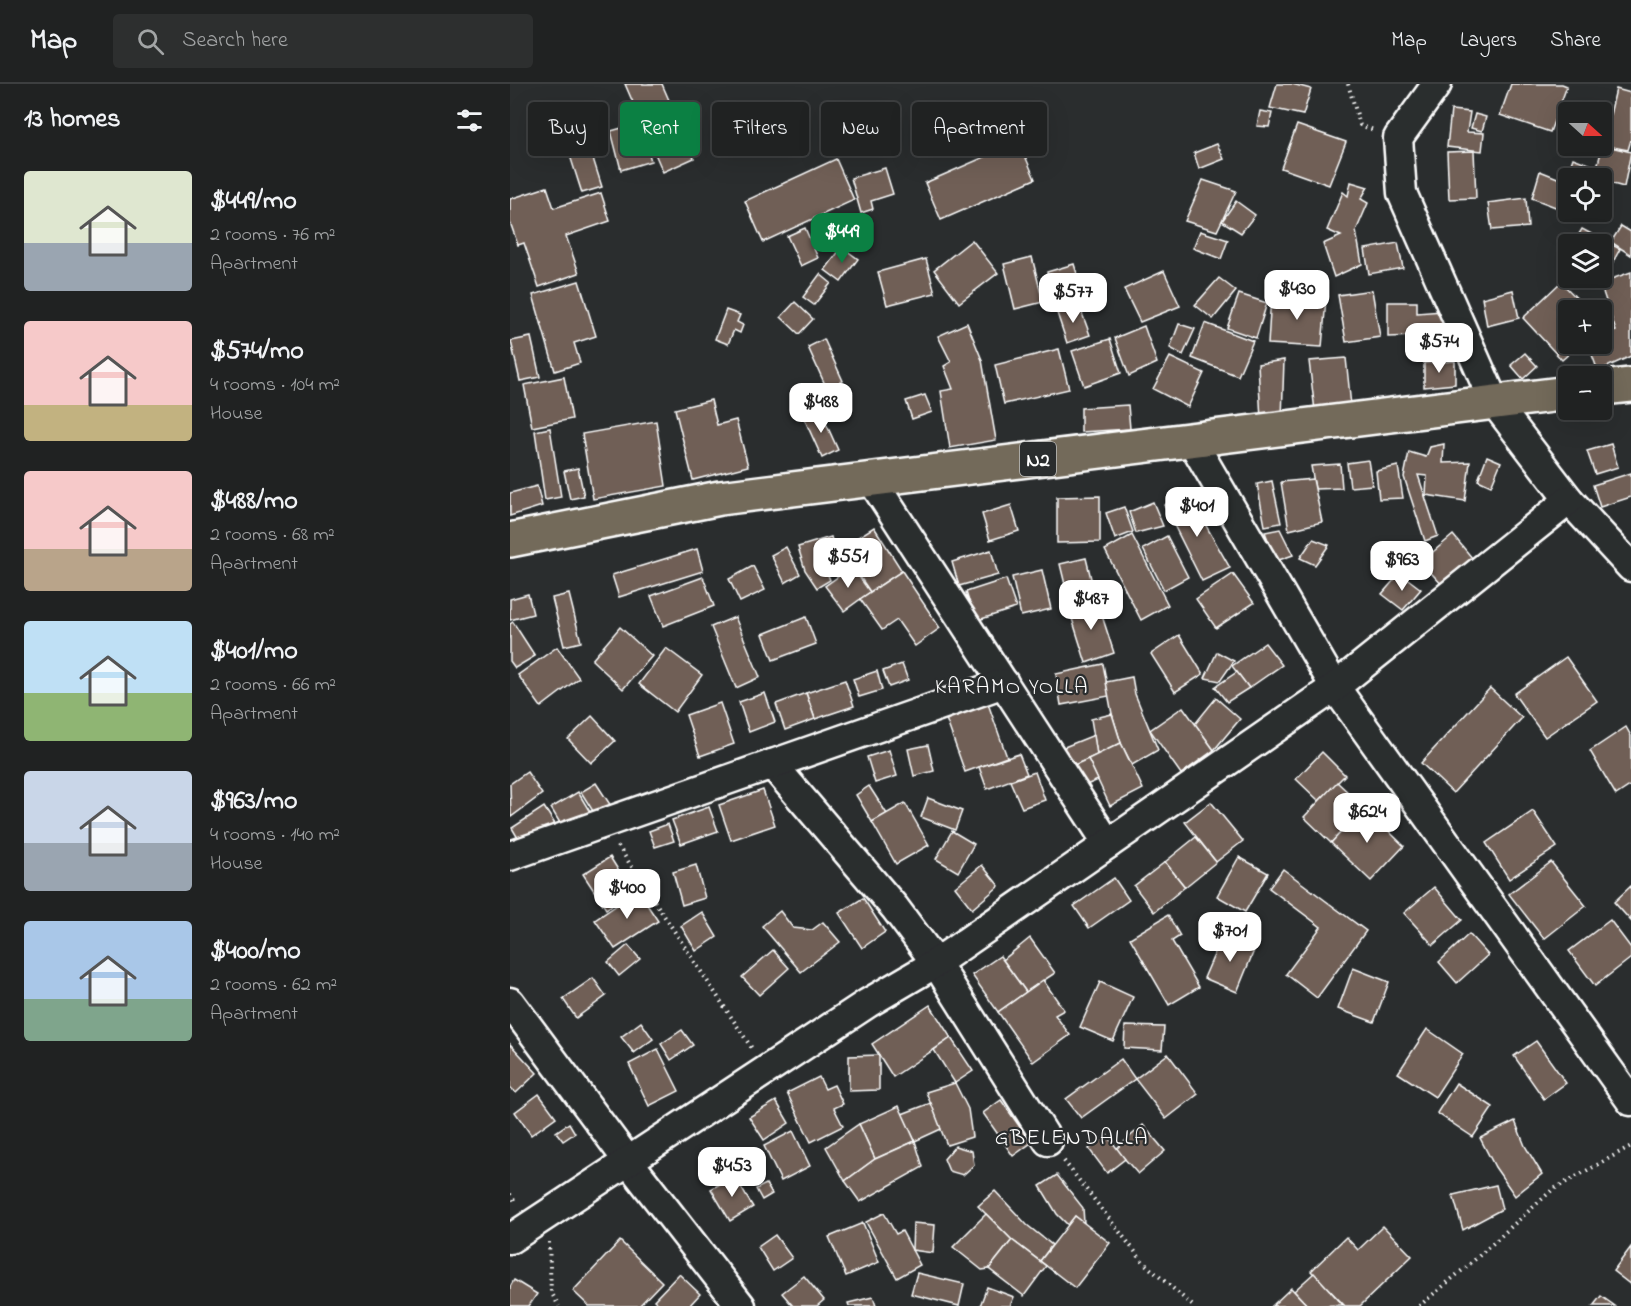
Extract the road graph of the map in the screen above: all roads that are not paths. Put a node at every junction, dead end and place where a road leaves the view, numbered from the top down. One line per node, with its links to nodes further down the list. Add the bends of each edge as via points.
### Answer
1 (1437, 84): 5 (street, via 1398,138 1402,193)
2 (1631, 385): 3 (highway)
3 (1612, 387)
4 (1558, 394): 5 (highway, N2)
5 (1494, 402): 6 (highway, N2); 8 (street)
6 (1192, 441): 7 (highway, N2); 12 (street)
7 (871, 479): 9 (highway, N2, via 720,498); 11 (street)
8 (1569, 500): 10 (street); 12 (street)
9 (510, 540)
10 (1631, 567)
11 (1004, 683): 13 (street); 14 (street)
12 (1335, 687): 14 (street); 18 (street)
13 (772, 764): 15 (street); 16 (street, via 896,908)
14 (1108, 844): 16 (street)
15 (510, 856)
16 (936, 963): 19 (street); 20 (street, via 868,1003)
17 (510, 1002): 20 (street)
18 (1631, 1101)
19 (1048, 1141)
20 (628, 1161): 21 (street); 22 (street)
21 (510, 1239)
22 (741, 1306)

